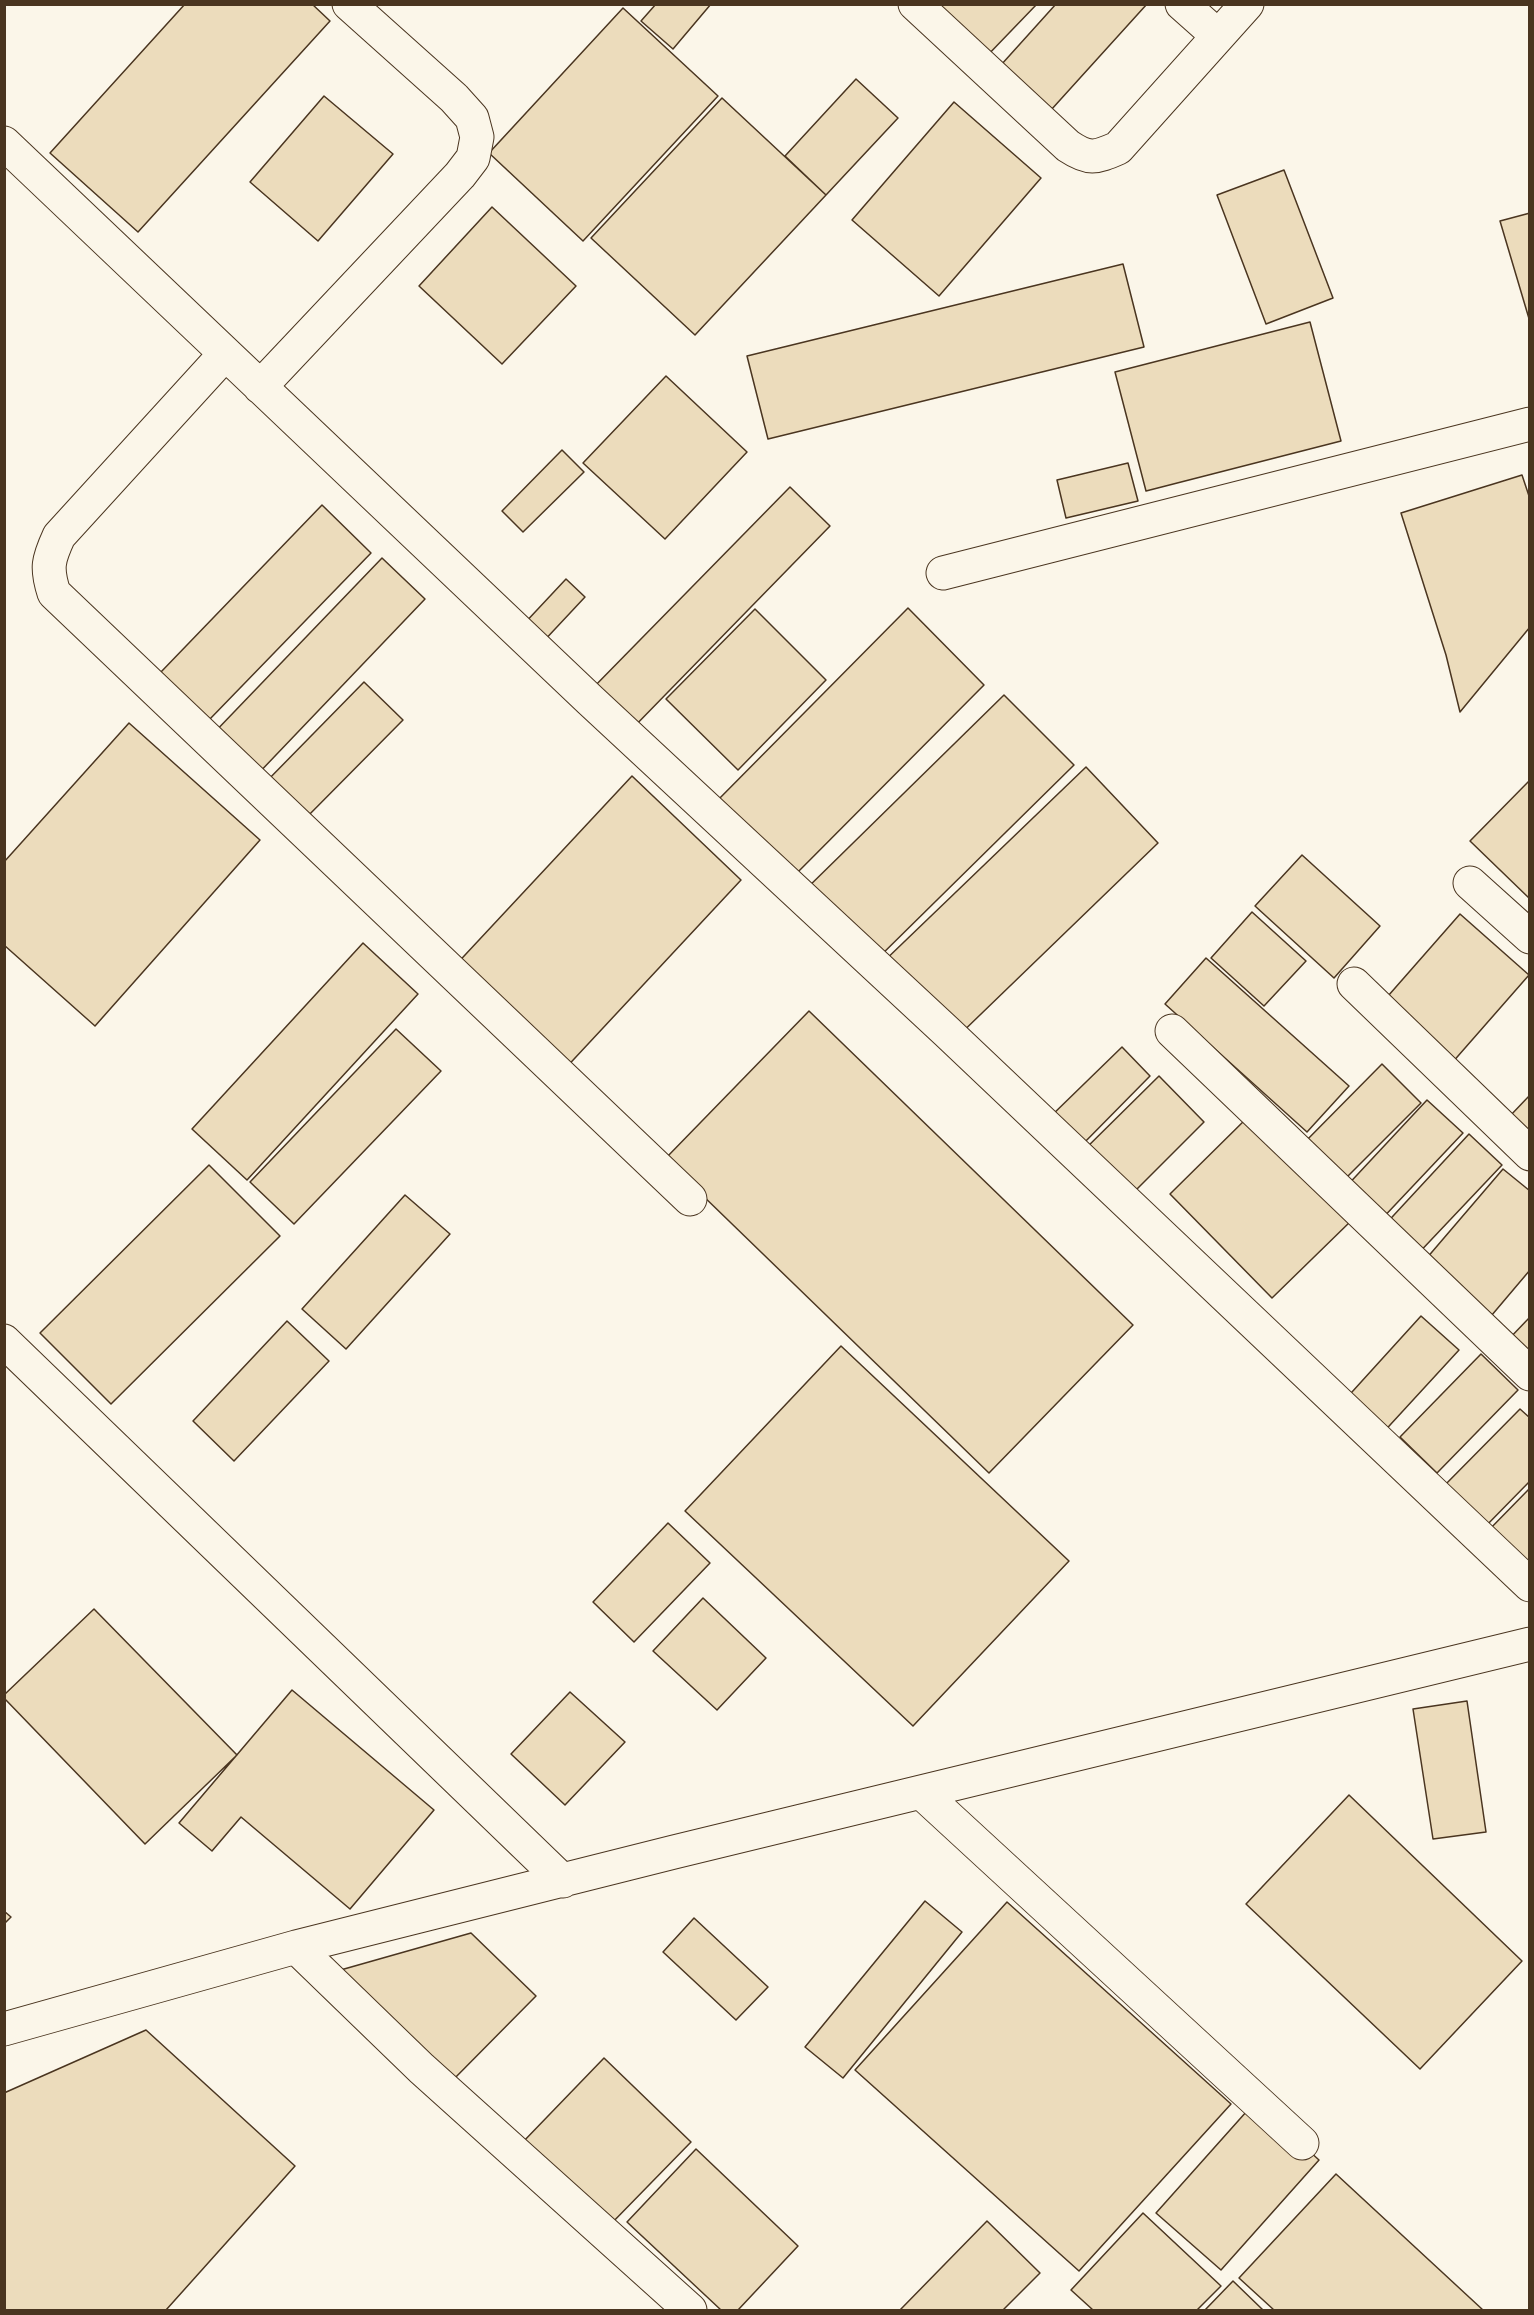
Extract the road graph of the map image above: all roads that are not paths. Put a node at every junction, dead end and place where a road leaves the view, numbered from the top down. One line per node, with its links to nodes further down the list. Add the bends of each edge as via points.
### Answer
1 (349, 4): 8 (street, via 472,118 477,137 473,158)
2 (915, 4): 5 (street, via 1068,146 1084,156 1100,156 1118,147)
3 (1182, 4): 5 (street)
4 (1247, 4): 5 (street)
5 (1218, 36)
6 (4, 143): 7 (street)
7 (225, 354): 8 (street); 16 (street, via 59,536 50,555 48,572 54,593)
8 (260, 387): 19 (street)
9 (1530, 424): 10 (street)
10 (943, 573)
11 (1470, 883): 12 (street)
12 (1530, 937)
13 (1354, 984): 15 (street)
14 (1172, 1031): 18 (street)
15 (1530, 1154)
16 (690, 1199)
17 (4, 1341): 22 (street)
18 (1530, 1374)
19 (1530, 1585)
20 (1530, 1644): 21 (street)
21 (922, 1793): 22 (street); 25 (street)
22 (563, 1881): 23 (street)
23 (296, 1947): 24 (street); 26 (street, via 421,2068)
24 (4, 2029)
25 (1302, 2143)
26 (690, 2310)

